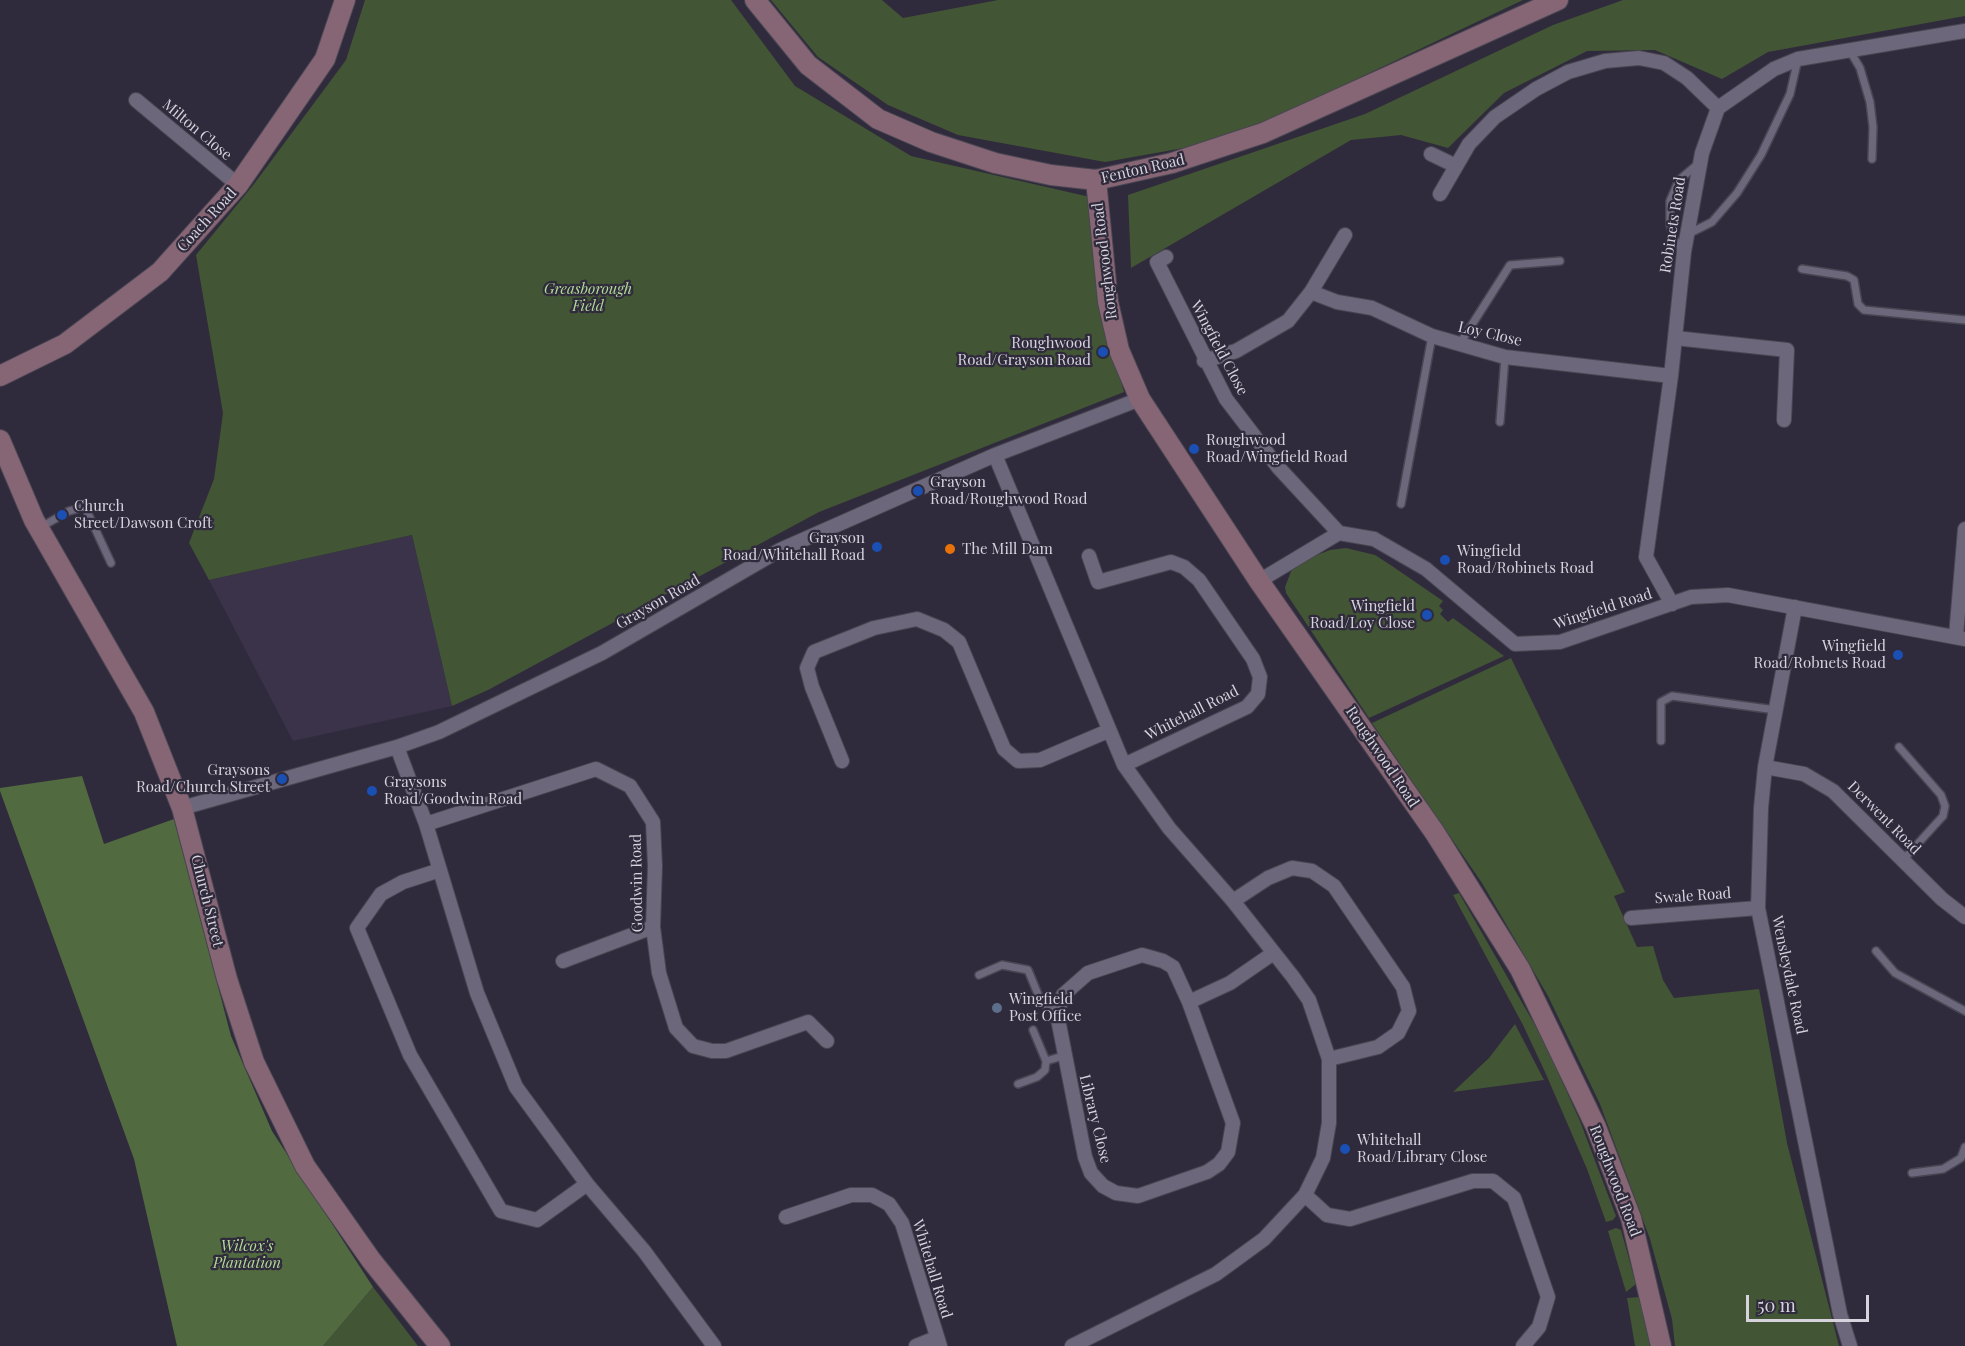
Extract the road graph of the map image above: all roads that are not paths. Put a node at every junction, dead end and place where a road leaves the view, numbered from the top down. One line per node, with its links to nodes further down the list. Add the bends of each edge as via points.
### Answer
1 (345, 0): 14 (street, Coach Road, via 325,59)
2 (755, 0): 13 (street, Fenton Road, via 808,65 878,119 994,163)
3 (1558, 0): 13 (street, Fenton Road, via 1263,133 1172,164)
4 (1965, 31): 5 (street)
5 (1850, 51): 6 (street); 10 (lane, via 1864,78 1870,102)
6 (1798, 59): 8 (street, via 1766,74); 16 (lane, via 1790,94 1761,155 1737,193 1712,222)
7 (136, 100): 14 (street, Milton Close)
8 (1718, 108): 11 (street, Robinets Road); 12 (street, via 1687,78 1664,63 1639,58 1605,61 1568,72 1495,117 1469,144)
9 (1431, 154): 12 (street)
10 (1872, 159)
11 (1700, 163): 16 (street, Robinets Road); 18 (lane, via 1678,180 1670,201 1674,239)
12 (1456, 166): 15 (street)
13 (1096, 180): 31 (street, Roughwood Road, via 1108,302 1119,350)
14 (238, 185): 29 (street, Coach Road, via 160,272 64,344)
15 (1440, 194)
16 (1687, 234): 18 (street, Robinets Road)
17 (1345, 235): 22 (street)
18 (1684, 252): 25 (street, Robinets Road)
19 (1166, 257): 28 (street, Wingfield Close, via 1157,262)
20 (1560, 261): 26 (lane, via 1510,265)
21 (1802, 269): 23 (lane, via 1854,280 1858,304 1864,310)
22 (1311, 292): 24 (street, Loy Close, via 1337,302 1372,308); 28 (street, via 1288,321 1236,351)
23 (1965, 320)
24 (1432, 336): 26 (street, Loy Close); 36 (lane)
25 (1675, 338): 30 (street, Robinets Road); 32 (street, via 1787,350)
26 (1459, 345): 27 (street, Loy Close)
27 (1505, 357): 30 (street, Loy Close); 33 (lane)
28 (1204, 361): 39 (street, Wingfield Close, via 1226,399 1278,467)
29 (0, 376)
30 (1671, 376): 43 (street, Robinets Road, via 1646,557)
31 (1140, 399): 35 (street, Grayson Road); 42 (street, Roughwood Road)
32 (1784, 420)
33 (1500, 422)
34 (0, 440): 37 (street, Church Street)
35 (995, 455): 47 (street); 49 (street, Grayson Road, via 780,550 602,653 479,714)
36 (1401, 504)
37 (39, 528): 41 (lane, via 69,511 85,507); 54 (street, Church Street, via 144,712)
38 (1965, 529): 45 (street)
39 (1340, 532): 42 (street); 43 (street, Wingfield Road, via 1374,539 1426,569 1515,644 1560,642)
40 (1089, 556): 52 (street, Whitehall Road, via 1098,582 1171,562 1184,567 1199,580 1253,659 1260,677 1258,694 1247,707)
41 (111, 563)
42 (1259, 581): 89 (street, Roughwood Road, via 1435,833 1520,969 1596,1127 1631,1218)
43 (1672, 604): 44 (street, Wingfield Road, via 1691,597 1728,595)
44 (1795, 607): 45 (street, Wingfield Road); 46 (street, Wensleydale Road)
45 (1960, 638)
46 (1776, 710): 48 (lane, via 1672,696 1660,702); 53 (street, Wensleydale Road)
47 (1108, 731): 51 (street, via 1040,760 1018,761 1004,749 959,642 944,630 917,619 874,628 814,652 807,668); 52 (street)
48 (1661, 741)
49 (397, 747): 54 (street, Grayson Road); 55 (street)
50 (1899, 747): 56 (lane, via 1941,795 1945,806 1943,816)
51 (842, 761)
52 (1124, 765): 58 (street, via 1169,828)
53 (1766, 767): 56 (street, Derwent Road, via 1804,774 1833,792); 59 (street, Wensleydale Road)
54 (182, 808): 83 (street, Church Street, via 227,979 254,1062 305,1166 371,1260)
55 (426, 824): 57 (street); 62 (street, Goodwin Road, via 596,769 630,786 653,822)
56 (1903, 860): 60 (street, Derwent Road)
57 (440, 870): 78 (street, via 477,993 516,1087); 78 (street, via 381,894 357,928 410,1055 501,1211 537,1220)
58 (1233, 901): 64 (street); 73 (street, via 1292,868 1312,871 1334,886 1403,987 1409,1011 1398,1033 1378,1047)
59 (1758, 908): 61 (street, Swale Road); 90 (street, Wensleydale Road, via 1840,1314)
60 (1965, 917)
61 (1631, 918)
62 (653, 927): 65 (street); 71 (street, Goodwin Road, via 659,973 676,1028 693,1046 726,1051 808,1022)
63 (1876, 951): 69 (lane, via 1895,973)
64 (1272, 954): 67 (street, via 1230,983); 73 (street, via 1309,1000)
65 (563, 961)
66 (979, 975): 68 (lane, via 1002,965 1028,970 1042,1004)
67 (1189, 1002): 68 (street, Library Close, via 1173,967 1142,955 1080,978 1063,995); 72 (street, Library Close, via 1233,1123 1228,1152 1207,1172 1138,1196 1102,1186 1090,1173 1085,1157)
68 (1058, 1007): 72 (street, Library Close)
69 (1965, 1011)
70 (1033, 1030): 74 (lane)
71 (827, 1041)
72 (1063, 1056): 74 (lane)
73 (1329, 1059): 79 (street, via 1329,1123 1323,1158)
74 (1046, 1061): 75 (lane, via 1045,1070 1037,1077)
75 (1018, 1084)
76 (1965, 1147): 77 (lane, via 1961,1158 1943,1169)
77 (1912, 1173)
78 (587, 1184): 84 (street, via 644,1251)
79 (1305, 1195): 81 (street, via 1264,1239 1216,1274); 88 (street, via 1327,1215 1350,1219 1473,1180 1493,1181 1514,1198 1548,1297 1539,1327)
80 (786, 1217): 82 (street, Whitehall Road, via 851,1195 872,1195 889,1204 902,1223)
81 (1098, 1333): 86 (street); 87 (street)
82 (938, 1342): 85 (street)
83 (440, 1346)
84 (714, 1346)
85 (916, 1346)
86 (1072, 1346)
87 (1105, 1346)
88 (1523, 1346)
89 (1660, 1346)
90 (1850, 1346)

